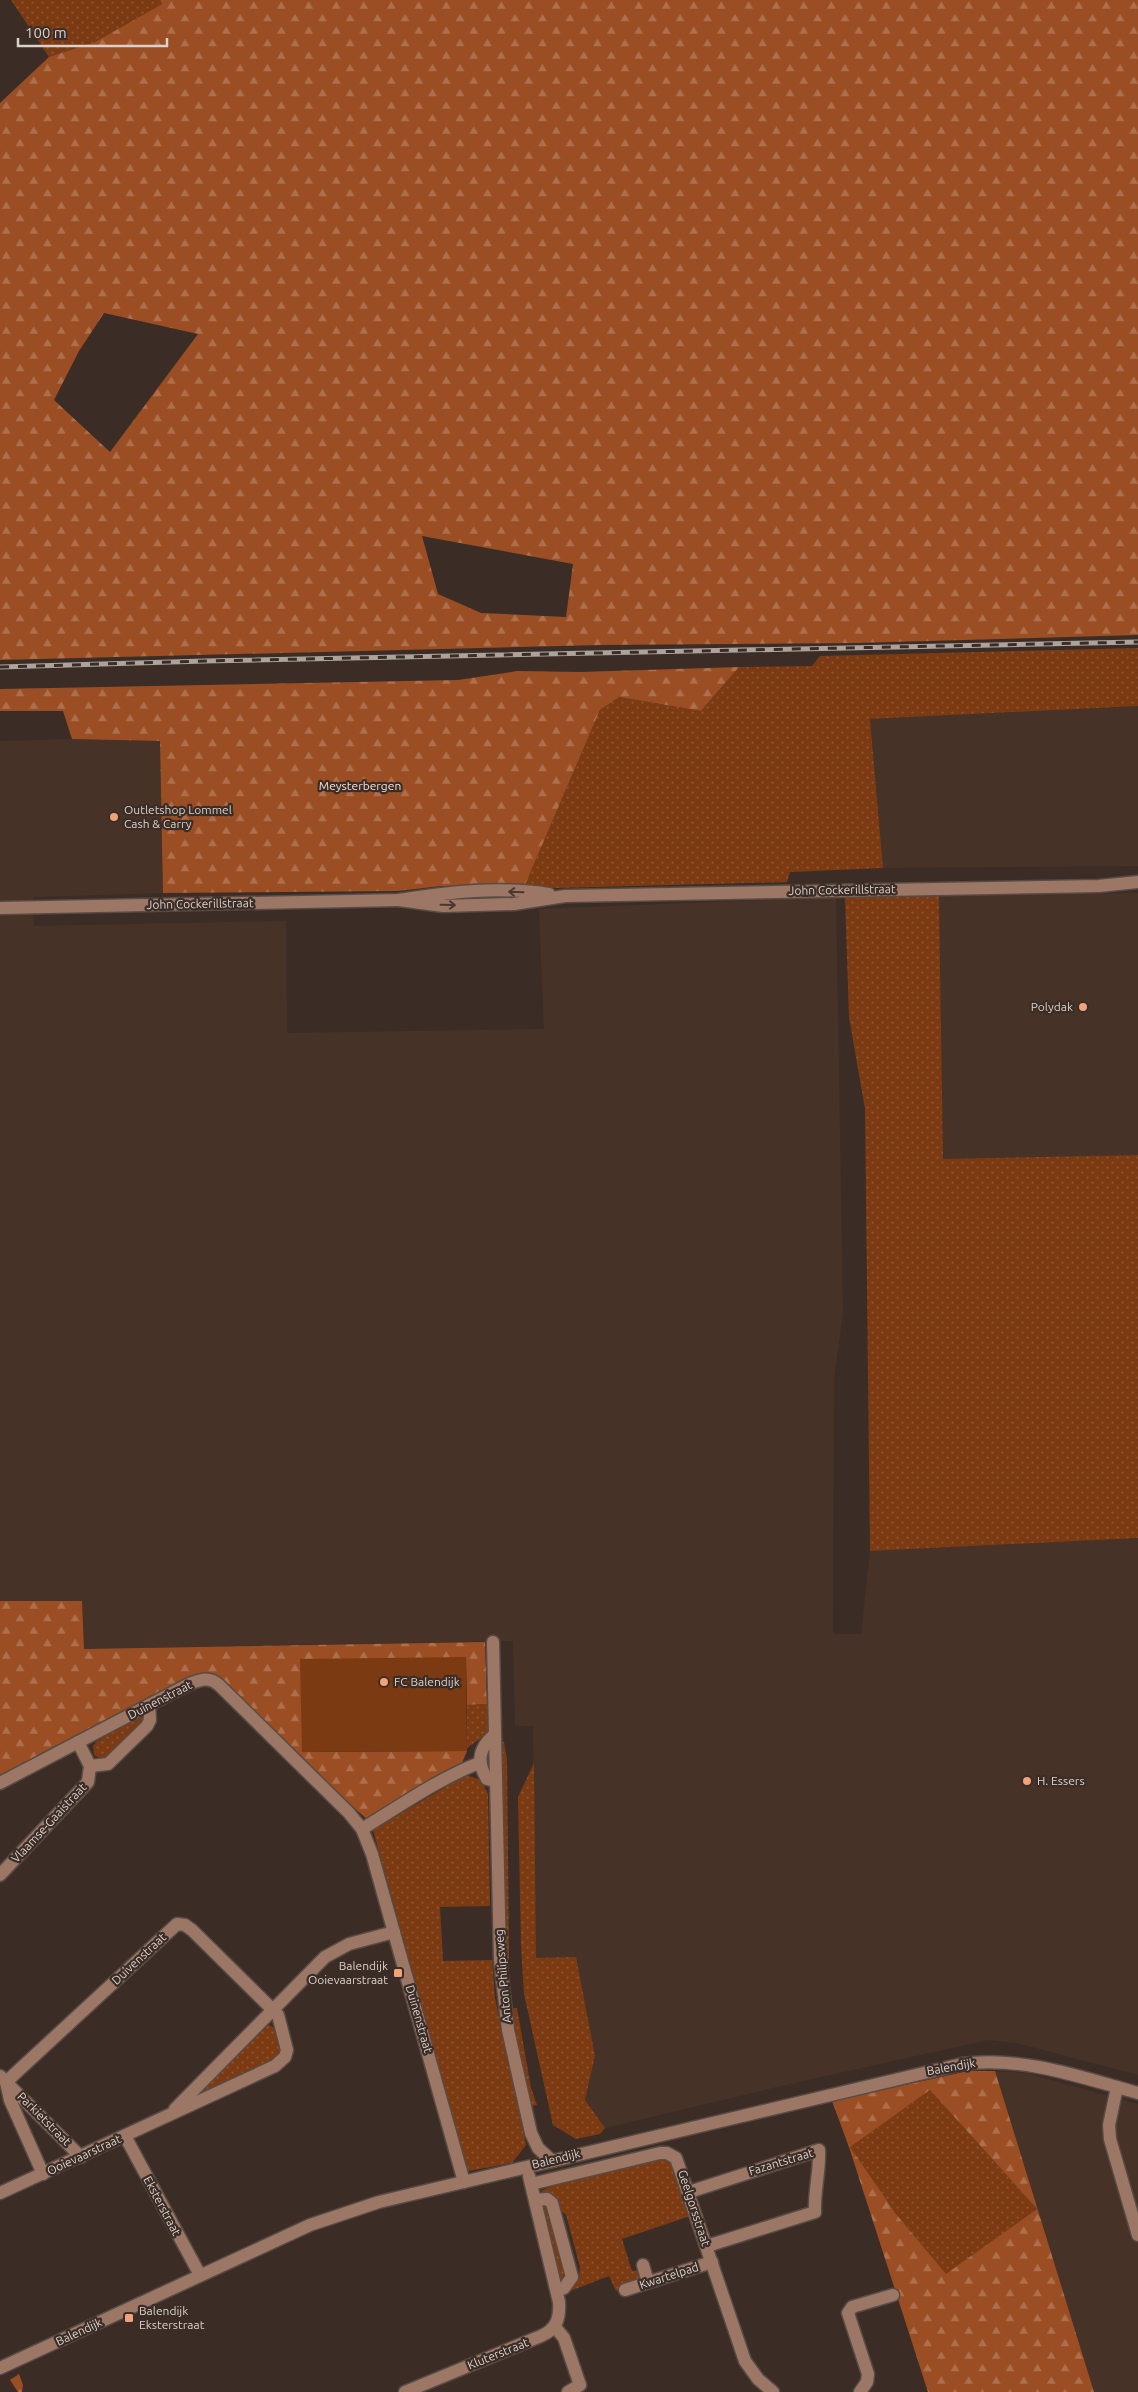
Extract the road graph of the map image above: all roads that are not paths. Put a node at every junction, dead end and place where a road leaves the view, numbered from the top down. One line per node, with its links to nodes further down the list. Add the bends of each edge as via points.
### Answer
1 (1138, 882): 2 (street, John Cockerillstraat)
2 (1119, 885): 3 (street, John Cockerillstraat); 4 (street, John Cockerillstraat, via 565,896 505,905 443,906 399,900)
3 (1138, 887)
4 (0, 908)
5 (492, 1642): 7 (street, Anton Philipsweg)
6 (149, 1705): 8 (street, Duinenstraat); 10 (street, Vlaamse-Gaaistraat, via 147,1726 108,1764); 13 (street, Duinenstraat, via 202,1679 214,1681 350,1813)
7 (494, 1735): 9 (street, via 484,1745); 11 (street, Anton Philipsweg)
8 (78, 1742): 10 (street, Vlaamse-Gaaistraat); 12 (street, Duinenstraat)
9 (479, 1763): 11 (street, via 487,1779); 13 (street)
10 (90, 1766): 14 (street, Vlaamse-Gaaistraat, via 90,1776 83,1790)
11 (495, 1781): 25 (street, Anton Philipsweg, via 499,1951 508,2030 532,2133 538,2148)
12 (0, 1783)
13 (362, 1829): 15 (street, Duinenstraat)
14 (0, 1875)
15 (394, 1932): 16 (street, Ooievaarstraat, via 334,1951); 28 (street, Duinenstraat)
16 (273, 2010): 17 (street, Duivenstraat, via 192,1930 177,1924); 20 (street, Ooievaarstraat); 20 (street, Ooievaarstraat, via 278,2014 287,2043 281,2062)
17 (3, 2079): 24 (street, Parkietstraat); 27 (street, Parkietstraat)
18 (1117, 2087): 19 (street, Balendijk); 21 (street, Balendijk, via 1033,2066 979,2062 942,2067); 33 (street, via 1109,2126 1110,2139)
19 (1138, 2093)
20 (168, 2116): 22 (street, Ooievaarstraat)
21 (673, 2132): 23 (street, via 675,2138); 25 (street, Balendijk)
22 (125, 2136): 24 (street, Ooievaarstraat); 37 (street, Eksterstraat)
23 (671, 2154): 29 (street, Geelgorsstraat, via 660,2153); 30 (street, Geelgorsstraat, via 680,2165)
24 (81, 2156): 27 (street, Ooievaarstraat)
25 (552, 2161): 26 (street, Balendijk)
26 (527, 2166): 28 (street, Balendijk); 29 (street)
27 (43, 2174): 31 (street, Ooievaarstraat)
28 (464, 2182): 37 (street, Balendijk, via 332,2216)
29 (531, 2184): 32 (street)
30 (688, 2192): 34 (street, Geelgorsstraat); 34 (street, Fazantstraat, via 819,2150 815,2212)
31 (0, 2193)
32 (535, 2200): 40 (street); 40 (street, via 547,2199 552,2203 570,2268 571,2281)
33 (1138, 2235)
34 (706, 2246): 35 (street, Geelgorsstraat)
35 (712, 2262): 38 (street, Kwartelpad); 46 (street, Geelgorsstraat, via 745,2361)
36 (643, 2265): 38 (street)
37 (200, 2275): 43 (street, Balendijk)
38 (648, 2282): 39 (street, Kwartelpad)
39 (626, 2290)
40 (557, 2291): 42 (street, via 560,2317)
41 (893, 2295): 47 (street, via 852,2307 848,2312 868,2374)
42 (555, 2327): 44 (street, Kluterstraat, via 541,2336); 45 (street, via 564,2338 580,2385)
43 (0, 2368)
44 (405, 2392)
45 (568, 2392)
46 (773, 2392)
47 (860, 2392)

